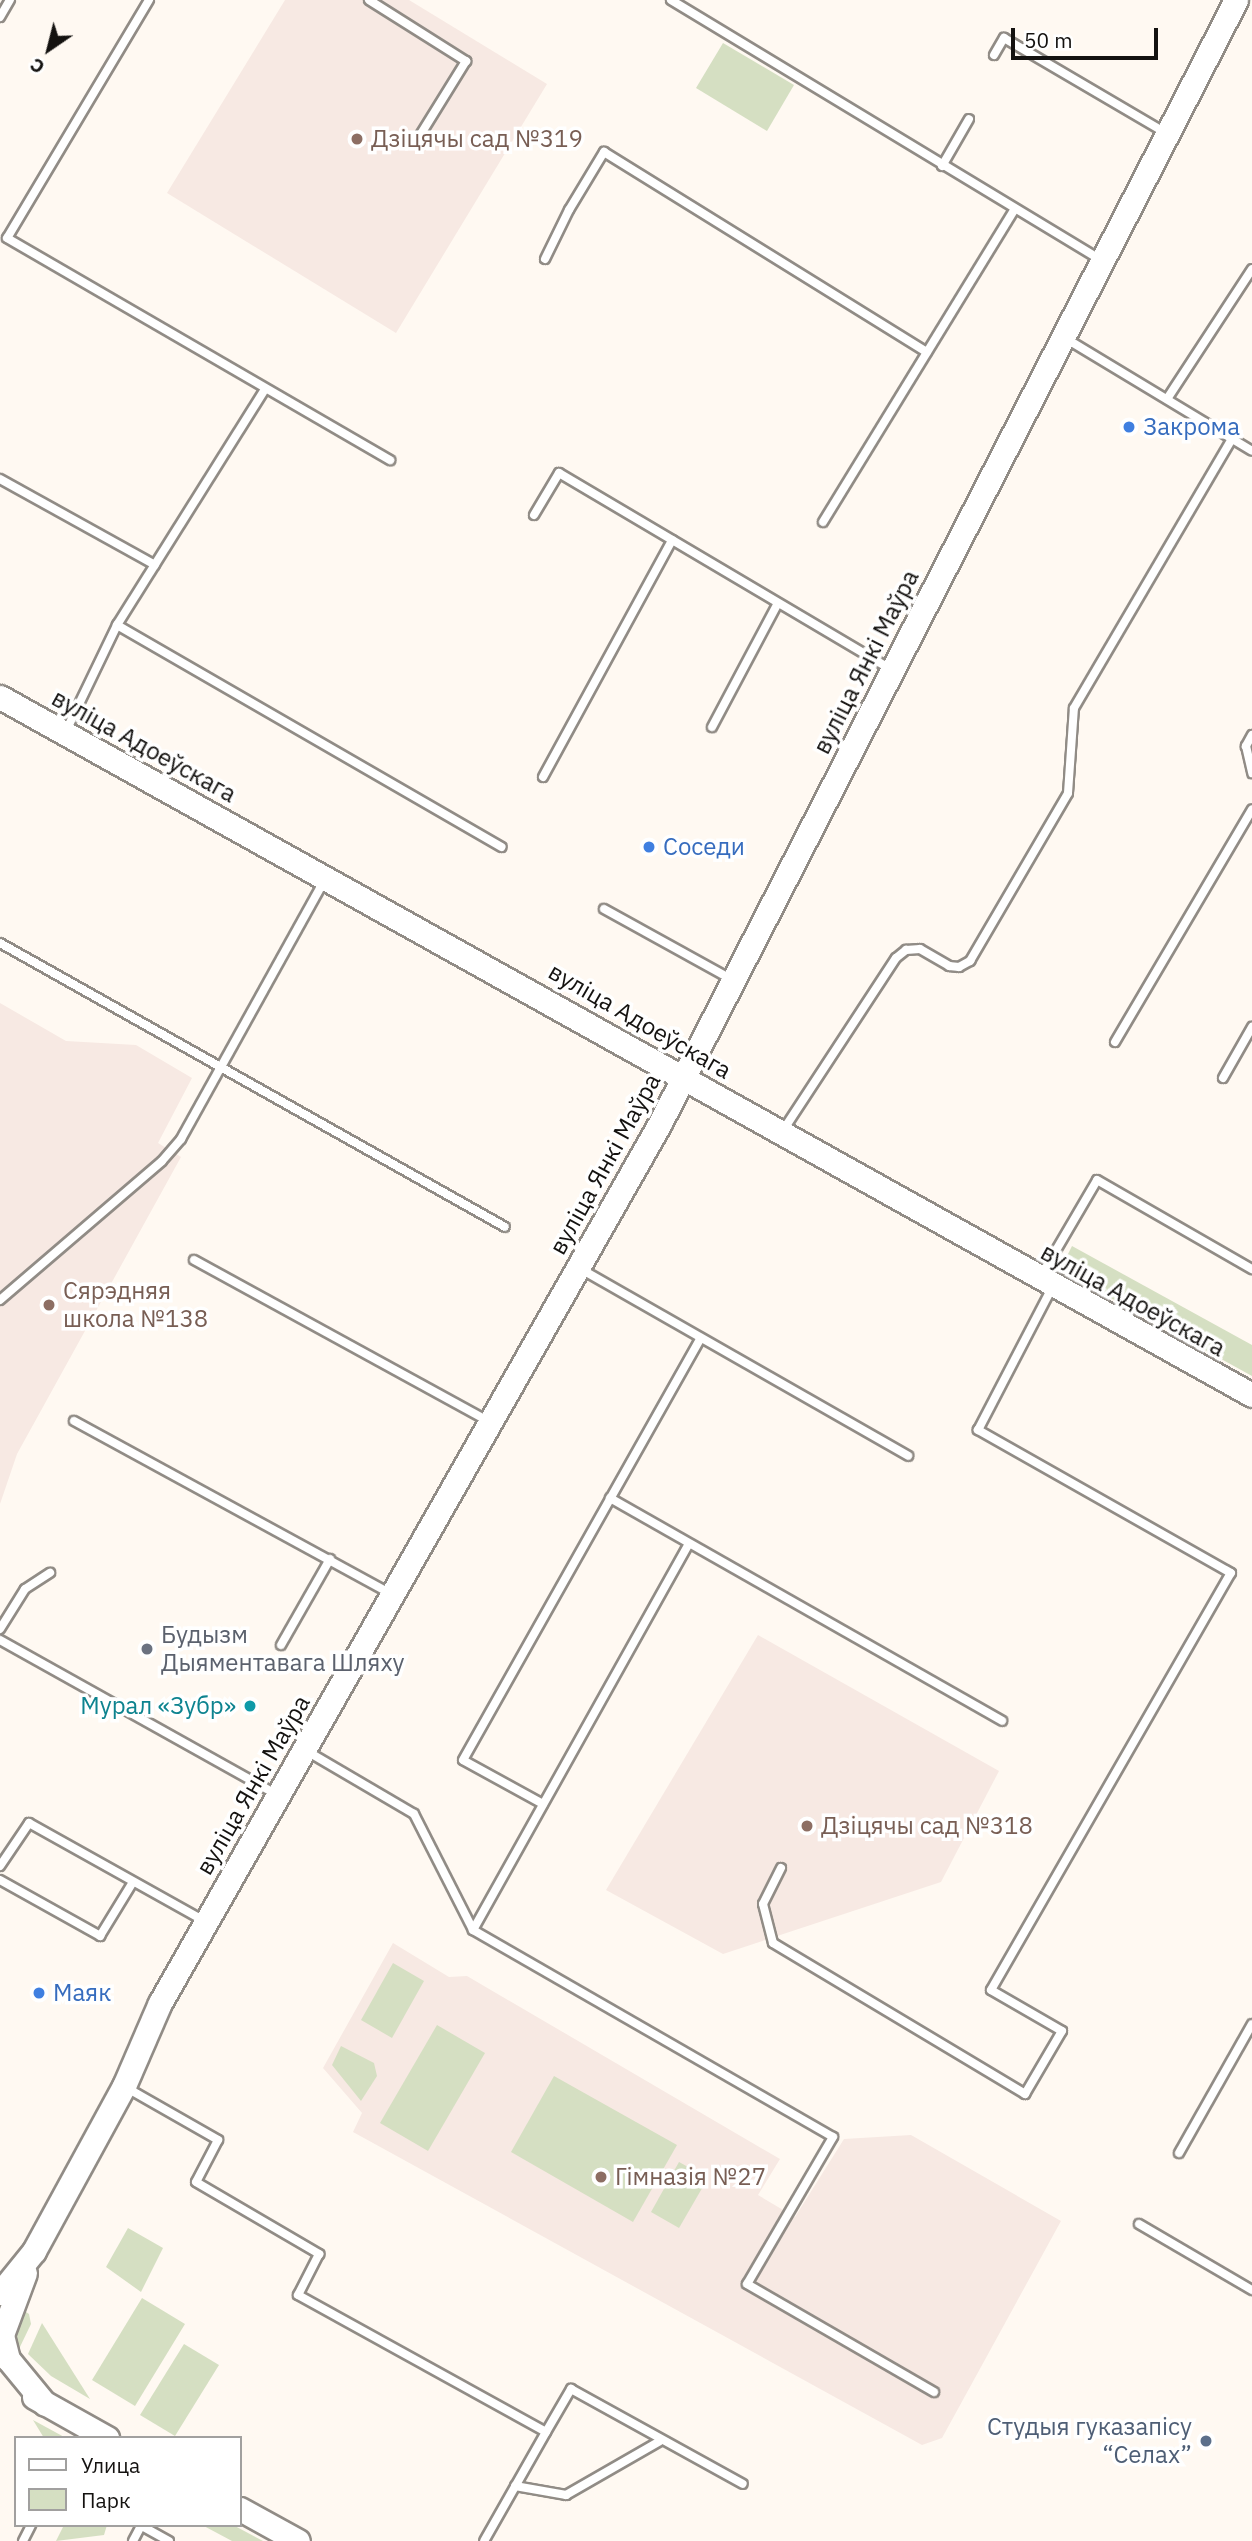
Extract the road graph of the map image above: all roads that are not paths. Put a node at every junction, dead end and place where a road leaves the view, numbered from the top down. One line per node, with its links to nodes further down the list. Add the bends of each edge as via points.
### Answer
1 (10, 0): 6 (lane)
2 (149, 0): 18 (lane, via 7,238)
3 (369, 0): 10 (lane, via 466,61)
4 (671, 0): 11 (lane)
5 (1236, 0): 9 (street, вуліца Янкі Маўра)
6 (0, 17)
7 (994, 55): 9 (lane, via 1004,38)
8 (969, 119): 11 (lane)
9 (1167, 134): 14 (street, вуліца Янкі Маўра)
10 (418, 137)
11 (942, 166): 12 (lane)
12 (1015, 208): 14 (lane); 17 (lane)
13 (545, 259): 17 (lane, via 604,152)
14 (1101, 260): 16 (street, вуліца Янкі Маўра)
15 (1252, 269): 19 (lane)
16 (1062, 337): 19 (lane); 30 (street, вуліца Янкі Маўра)
17 (927, 352): 25 (lane)
18 (265, 389): 22 (lane); 27 (lane)
19 (1167, 400): 20 (lane)
20 (1232, 439): 21 (lane); 48 (lane, via 1074,708 1068,793 970,961 949,966 920,949 906,950 896,958)
21 (1252, 451)
22 (390, 460)
23 (0, 479): 27 (lane)
24 (534, 515): 26 (lane, via 559,473)
25 (823, 522)
26 (672, 540): 28 (lane); 36 (lane)
27 (155, 565): 29 (lane)
28 (778, 603): 30 (lane); 32 (lane)
29 (117, 625): 33 (lane); 38 (lane)
30 (891, 669): 42 (street, вуліца Янкі Маўра)
31 (0, 697): 33 (street, вуліца Адоеўскага)
32 (712, 727)
33 (65, 732): 39 (street, вуліца Адоеўскага)
34 (1252, 735): 35 (lane, via 1246,746)
35 (1252, 773)
36 (543, 777)
37 (1252, 809): 44 (lane)
38 (502, 847)
39 (327, 877): 45 (lane); 46 (street, вуліца Адоеўскага)
40 (604, 909): 42 (lane)
41 (0, 943): 45 (lane)
42 (734, 980): 46 (street, вуліца Янкі Маўра)
43 (1252, 1027): 47 (lane)
44 (1115, 1042)
45 (218, 1068): 49 (lane); 54 (lane, via 181,1139 162,1161)
46 (684, 1076): 48 (street, вуліца Адоеўскага); 51 (street, вуліца Янкі Маўра)
47 (1223, 1078)
48 (782, 1132): 53 (street, вуліца Адоеўскага)
49 (505, 1227)
50 (194, 1260): 58 (lane)
51 (577, 1267): 55 (lane); 58 (street, вуліца Янкі Маўра)
52 (1252, 1269): 53 (lane, via 1097,1180)
53 (1046, 1282): 56 (street, вуліца Адоеўскага); 73 (lane, via 978,1430 1231,1573 991,1990 1062,2031 1025,2094 773,1943 763,1904)
54 (0, 1300)
55 (701, 1338): 59 (lane); 60 (lane)
56 (1252, 1395)
57 (74, 1421): 62 (lane)
58 (490, 1422): 64 (street, вуліца Янкі Маўра)
59 (908, 1456)
60 (610, 1498): 61 (lane); 71 (lane, via 463,1760)
61 (689, 1544): 68 (lane); 71 (lane)
62 (330, 1559): 64 (lane); 67 (lane)
63 (50, 1573): 65 (lane, via 25,1589)
64 (392, 1594): 69 (street, вуліца Янкі Маўра)
65 (0, 1629)
66 (0, 1640): 70 (lane)
67 (281, 1646)
68 (1002, 1721)
69 (304, 1749): 70 (street, вуліца Янкі Маўра); 77 (lane, via 414,1814)
70 (279, 1795): 76 (street, вуліца Янкі Маўра)
71 (543, 1804): 77 (lane)
72 (0, 1866): 75 (lane, via 29,1823)
73 (781, 1868)
74 (0, 1880): 75 (lane, via 100,1936)
75 (133, 1882): 76 (lane)
76 (206, 1921): 79 (street, вуліца Янкі Маўра, via 160,2003)
77 (474, 1930): 87 (lane, via 833,2137 747,2284)
78 (1252, 2024): 80 (lane)
79 (124, 2086): 82 (street, вуліца Янкі Маўра); 89 (lane, via 218,2140 196,2182 319,2254 298,2295)
80 (1179, 2153)
81 (1139, 2224): 83 (lane)
82 (34, 2251): 84 (street, вуліца Янкі Маўра); 85 (street)
83 (1252, 2290)
84 (0, 2293)
85 (1, 2335): 88 (street, via 8,2359)
86 (0, 2372): 88 (street)
87 (934, 2392)
88 (45, 2404): 90 (street)
89 (546, 2432): 91 (lane, via 571,2389); 93 (lane)
90 (103, 2436)
91 (660, 2441): 92 (lane); 93 (lane, via 566,2495)
92 (743, 2484)
93 (515, 2486): 98 (lane)
94 (242, 2510): 97 (street)
95 (143, 2527): 96 (lane)
96 (169, 2541)
97 (298, 2541)
98 (484, 2541)

